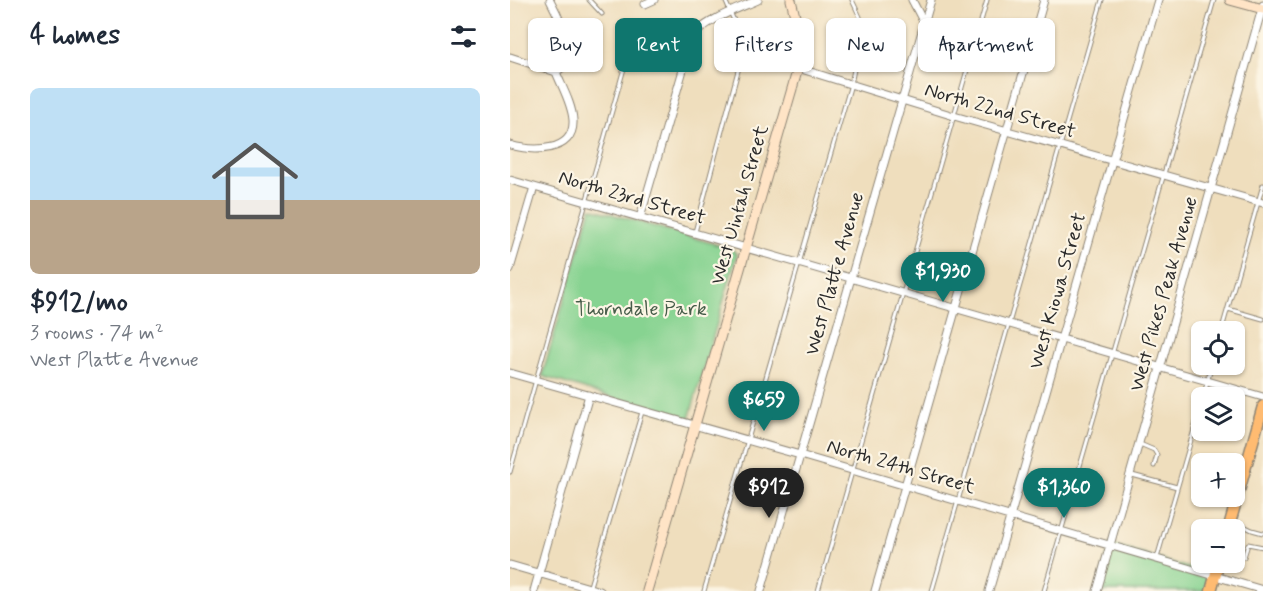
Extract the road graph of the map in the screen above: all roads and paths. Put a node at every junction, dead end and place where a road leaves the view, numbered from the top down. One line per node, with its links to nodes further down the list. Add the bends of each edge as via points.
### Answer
1 (550, 0): 20 (street)
2 (589, 0): 19 (lane)
3 (654, 0): 16 (street)
4 (725, 0): 18 (lane)
5 (758, 0): 18 (street)
6 (791, 0): 22 (main road, West Uintah Street)
7 (852, 0): 33 (lane, via 862,31)
8 (912, 0): 23 (street)
9 (931, 0): 24 (street, West Platte Avenue)
10 (987, 0): 35 (lane)
11 (1044, 0): 36 (street)
12 (1102, 0): 37 (lane)
13 (1158, 0): 39 (street, West Kiowa Street)
14 (1214, 0): 40 (lane)
15 (1230, 0): 17 (main road)
16 (645, 4)
17 (1263, 7): 44 (street, West Pikes Peak Avenue)
18 (732, 12): 21 (lane); 47 (street, via 696,32 690,44)
19 (602, 14)
20 (557, 18)
21 (734, 18)
22 (795, 18)
23 (921, 18)
24 (926, 18)
25 (918, 44): 34 (street, West Platte Avenue)
26 (510, 57): 27 (street)
27 (528, 63)
28 (556, 72): 38 (street, via 571,111 571,132 564,141 546,149)
29 (623, 72): 45 (lane)
30 (738, 72): 48 (lane)
31 (797, 72): 49 (main road, West Uintah Street)
32 (811, 72): 33 (street, North 22nd Street)
33 (851, 84): 34 (street, North 22nd Street); 50 (lane)
34 (902, 100): 35 (street, North 22nd Street); 52 (street, West Platte Avenue)
35 (954, 116): 36 (street, North 22nd Street); 53 (lane)
36 (1008, 129): 37 (street, North 22nd Street); 54 (street)
37 (1060, 144): 39 (street, North 22nd Street); 58 (lane)
38 (510, 145)
39 (1113, 160): 40 (street, North 22nd Street); 59 (street, West Kiowa Street)
40 (1165, 174): 44 (street, North 22nd Street); 60 (lane)
41 (510, 180): 43 (street, North 23rd Street)
42 (1263, 185): 46 (lane)
43 (534, 187): 45 (street, North 23rd Street); 51 (street)
44 (1212, 188): 46 (street, North 22nd Street); 61 (street, West Pikes Peak Avenue)
45 (587, 202): 47 (street, North 23rd Street); 64 (lane)
46 (1261, 202): 55 (lane)
47 (640, 218): 48 (street, North 23rd Street)
48 (695, 233): 49 (street, North 23rd Street)
49 (747, 248): 50 (street, North 23rd Street); 71 (main road, West Uintah Street)
50 (799, 263): 52 (street, North 23rd Street); 73 (lane)
51 (510, 269)
52 (851, 278): 53 (street, North 23rd Street); 75 (street, West Platte Avenue)
53 (903, 292): 54 (street, North 23rd Street); 77 (lane)
54 (955, 307): 58 (street, North 23rd Street); 80 (street)
55 (1228, 309): 56 (lane); 57 (lane)
56 (1263, 319)
57 (1224, 321)
58 (1008, 325): 59 (street, North 23rd Street); 82 (lane)
59 (1061, 339): 60 (street, North 23rd Street); 83 (street, West Kiowa Street)
60 (1114, 353): 61 (street, North 23rd Street); 86 (lane)
61 (1161, 367): 65 (street, North 23rd Street); 74 (street, West Pikes Peak Avenue)
62 (510, 373): 64 (street, North 24th Street)
63 (1209, 375): 65 (lane)
64 (537, 380): 67 (street, North 24th Street); 78 (lane)
65 (1207, 381): 66 (lane); 68 (street, North 23rd Street)
66 (1205, 387)
67 (589, 395): 70 (street, North 24th Street); 93 (street)
68 (1263, 397)
69 (1263, 406): 84 (main road)
70 (642, 411): 71 (street, North 24th Street); 96 (lane)
71 (695, 426): 73 (street, North 24th Street); 100 (main road, West Uintah Street)
72 (1191, 439): 81 (lane)
73 (747, 440): 75 (street, North 24th Street); 101 (lane)
74 (1139, 443): 76 (lane, via 1154,450); 79 (street, West Pikes Peak Avenue)
75 (801, 455): 77 (street, North 24th Street); 102 (street, West Platte Avenue)
76 (1154, 466)
77 (854, 470): 80 (street, North 24th Street); 103 (lane)
78 (510, 472)
79 (1130, 474): 81 (lane); 88 (street, West Pikes Peak Avenue)
80 (905, 485): 82 (street, North 24th Street); 104 (street)
81 (1177, 488): 91 (lane)
82 (957, 501): 83 (street, North 24th Street); 105 (lane)
83 (1010, 516): 86 (street, North 24th Street); 106 (street, West Kiowa Street)
84 (1231, 519)
85 (1245, 528): 87 (lane)
86 (1061, 531): 88 (street, North 24th Street); 107 (lane)
87 (1263, 533)
88 (1110, 544): 91 (street, North 24th Street); 108 (street, West Pikes Peak Avenue)
89 (1263, 547): 90 (lane, via 1248,544)
90 (1245, 554)
91 (1157, 558): 95 (street, North 24th Street)
92 (510, 565): 93 (street)
93 (539, 573): 96 (street); 98 (street)
94 (1216, 573): 95 (main road)
95 (1215, 576): 97 (street, North 24th Street); 109 (main road)
96 (589, 590): 99 (street)
97 (1263, 590)
98 (534, 591)
99 (600, 591)
100 (647, 591)
101 (704, 591)
102 (761, 591)
103 (818, 591)
104 (875, 591)
105 (932, 591)
106 (988, 591)
107 (1044, 591)
108 (1097, 591)
109 (1211, 591)

